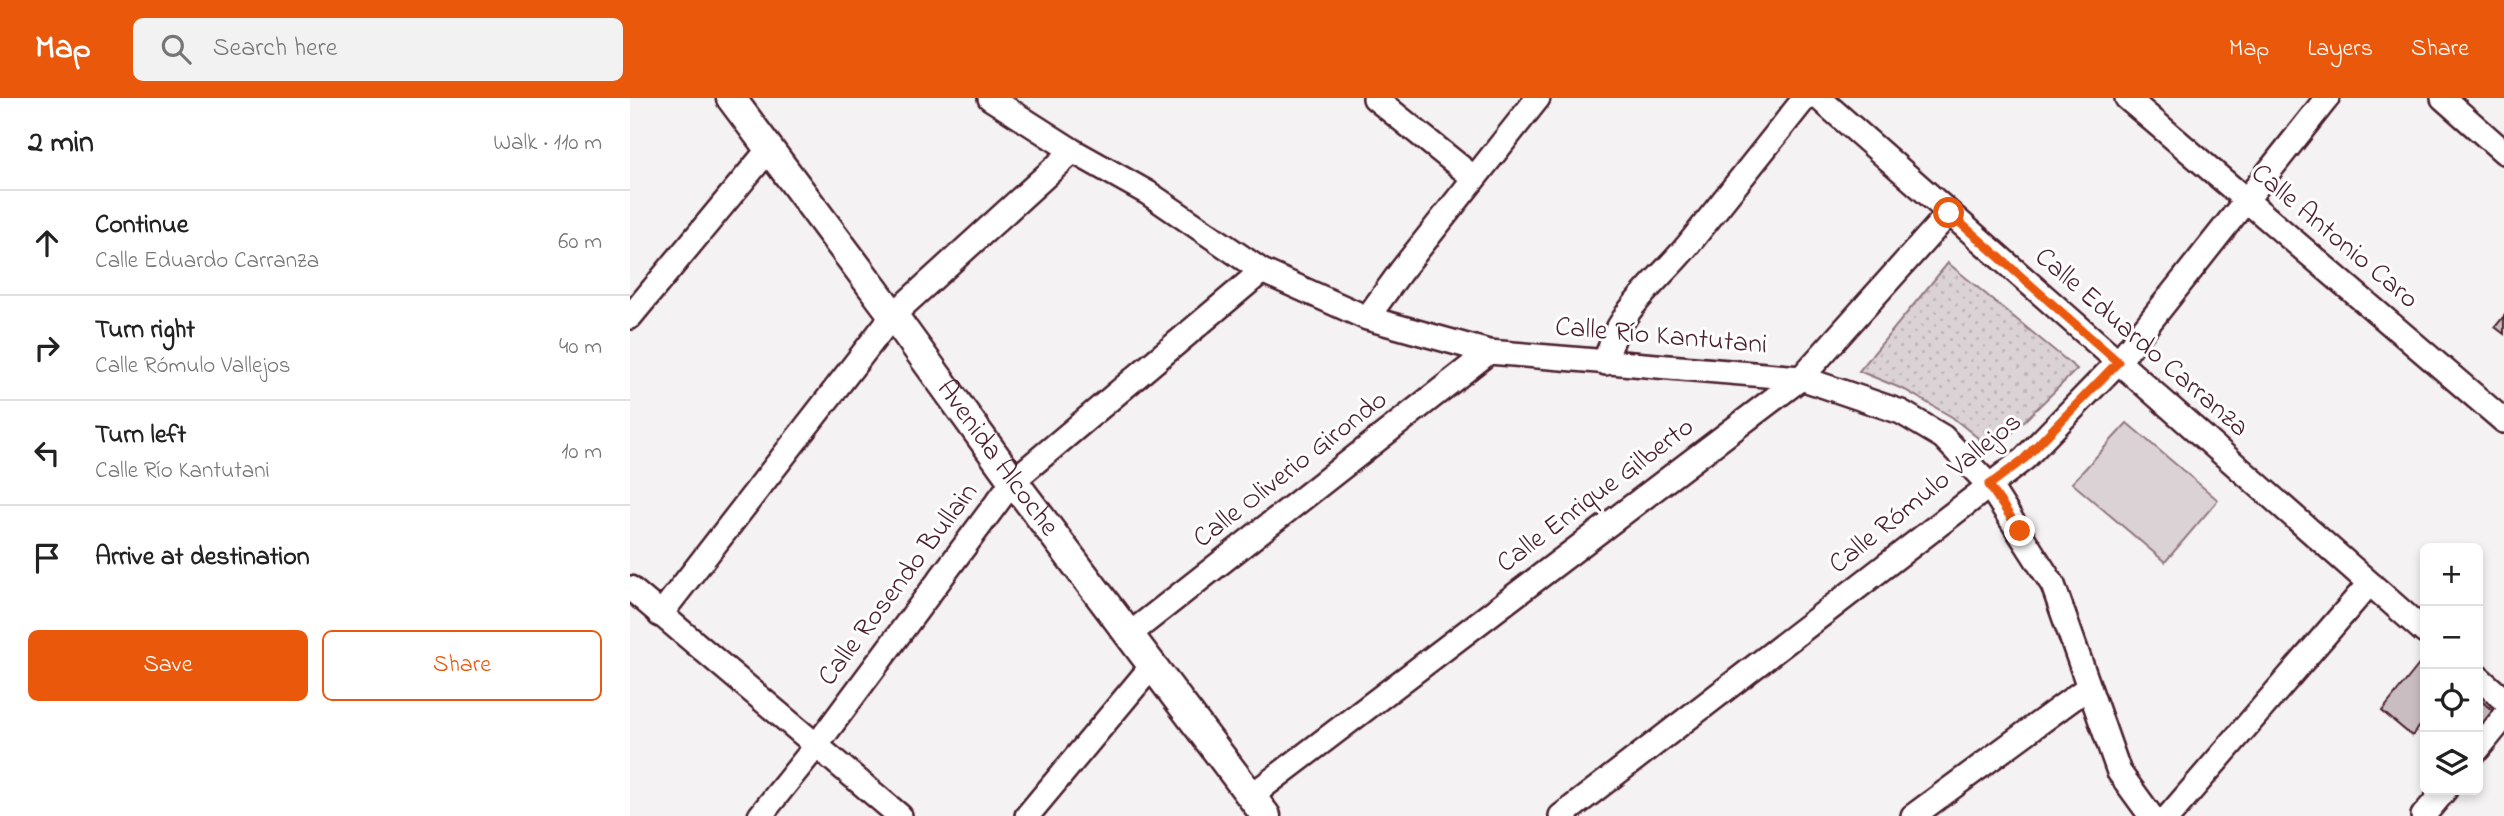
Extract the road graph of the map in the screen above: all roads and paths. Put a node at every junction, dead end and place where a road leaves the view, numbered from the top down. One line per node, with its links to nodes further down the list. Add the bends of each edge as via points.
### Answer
1 (731, 98): 10 (street, Avenida Alcoche)
2 (1375, 98): 13 (street)
3 (1538, 98): 13 (street)
4 (1805, 98): 22 (street, via 1618,325)
5 (1819, 98): 15 (street, Calle Eduardo Carranza)
6 (2127, 98): 14 (street, Calle Antonio Caro)
7 (2328, 98): 14 (street, Calle Rómulo Vallejos)
8 (2443, 98): 12 (street)
9 (1005, 102): 11 (street, Calle Río Kantutani)
10 (769, 149): 17 (street, Avenida Alcoche); 18 (street)
11 (1073, 151): 16 (street, Calle Río Kantutani, via 1148,193); 17 (street)
12 (2504, 152)
13 (1475, 178): 19 (street)
14 (2245, 200): 21 (street, Calle Rómulo Vallejos); 24 (street, Calle Antonio Caro)
15 (1949, 213): 21 (street, Calle Eduardo Carranza); 23 (street, Calle Enrique Gilberto)
16 (1262, 271): 19 (street, Calle Río Kantutani); 25 (street, Calle Rosendo Bullain)
17 (893, 315): 25 (street, Avenida Alcoche); 29 (street)
18 (630, 317)
19 (1367, 318): 20 (street, Calle Río Kantutani)
20 (1489, 352): 22 (street, Calle Río Kantutani); 31 (street, Calle Oliverio Girondo)
21 (2118, 362): 26 (street, Calle Rómulo Vallejos, via 2024,459); 27 (street, Calle Eduardo Carranza)
22 (1606, 363): 23 (street, Calle Río Kantutani)
23 (1801, 378): 26 (street, Calle Río Kantutani, via 1901,412 1943,437); 40 (street, Calle Enrique Gilberto)
24 (2504, 421)
25 (1013, 481): 31 (street, Avenida Alcoche); 38 (street, Calle Rosendo Bullain)
26 (1989, 485): 34 (street, Calle Río Kantutani, via 2053,585); 44 (street, Calle Rómulo Vallejos)
27 (2369, 584): 30 (street, Calle Eduardo Carranza); 47 (street)
28 (630, 588): 29 (street)
29 (660, 615): 38 (street)
30 (2420, 628)
31 (1130, 634): 32 (street, Avenida Alcoche)
32 (1152, 666): 40 (street, Avenida Alcoche); 43 (street)
33 (2483, 681): 35 (street)
34 (2087, 688): 45 (street); 46 (street, Calle Río Kantutani, via 2119,772)
35 (2504, 700)
36 (2504, 717): 37 (street)
37 (2483, 743)
38 (816, 747): 41 (street, Calle Rosendo Bullain); 42 (street)
39 (2441, 795): 48 (street)
40 (1259, 806)
41 (760, 816)
42 (900, 816)
43 (1027, 816)
44 (1560, 816)
45 (1913, 816)
46 (2151, 816)
47 (2169, 816)
48 (2423, 816)

